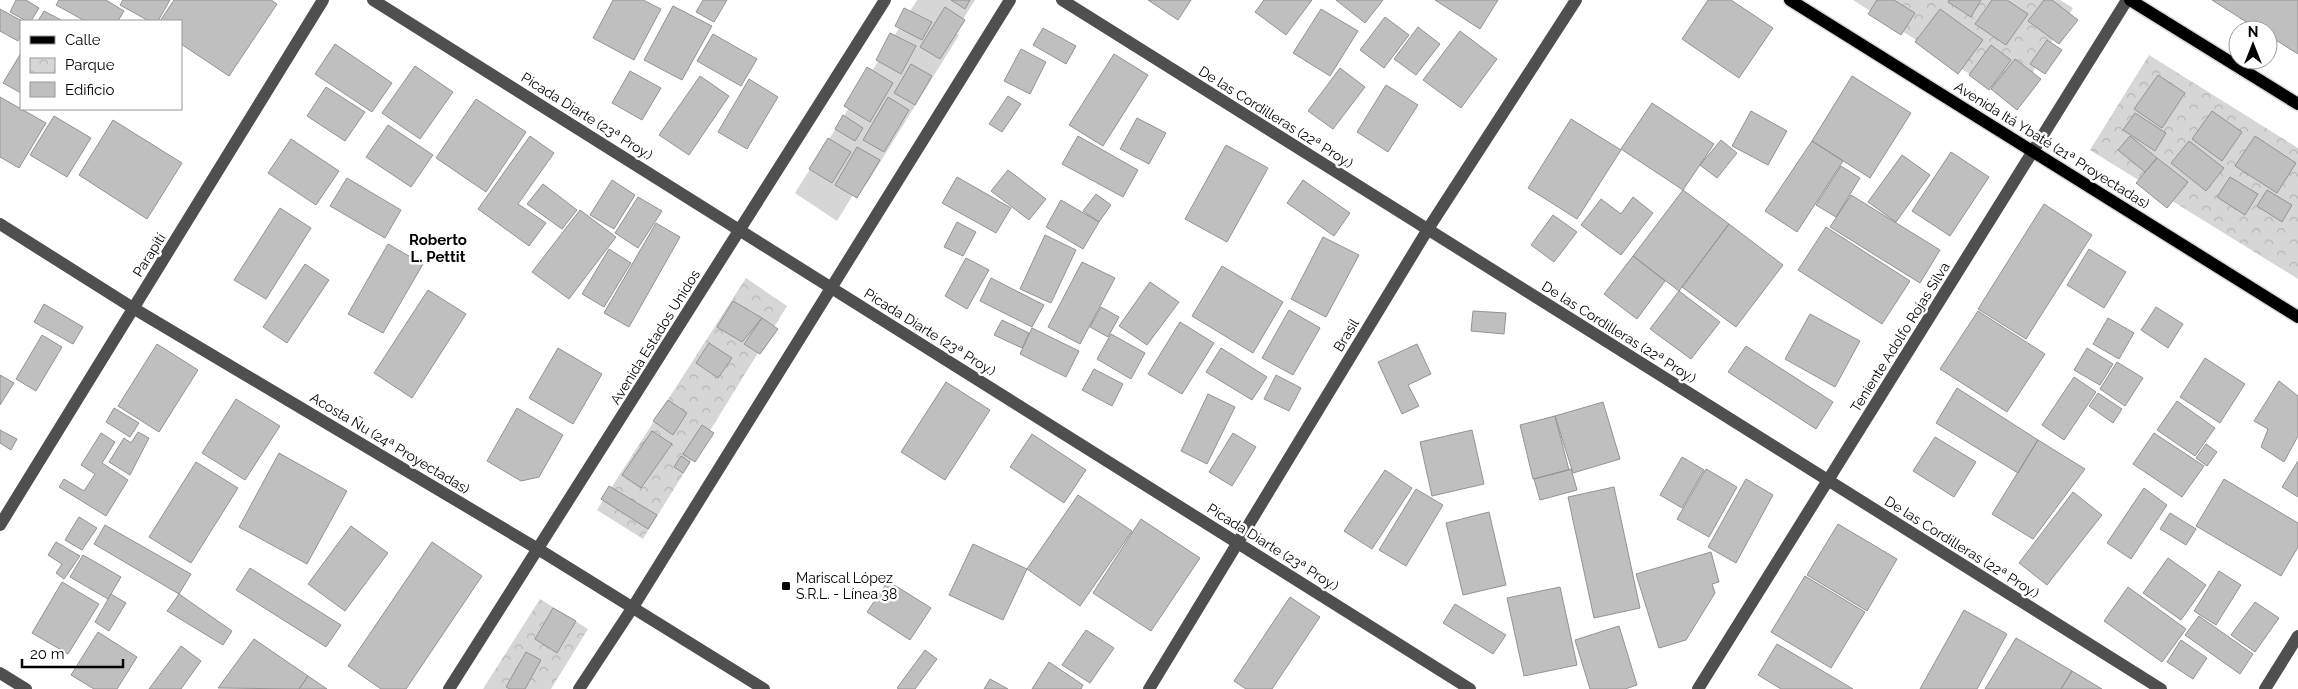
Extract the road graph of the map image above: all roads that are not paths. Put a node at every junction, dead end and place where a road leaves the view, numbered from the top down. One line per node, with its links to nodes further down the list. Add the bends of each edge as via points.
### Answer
1 (323, 0): 15 (street, Parapití)
2 (373, 0): 12 (street, Picada Diarte (23ª Proy.))
3 (885, 0): 12 (street, Avenida Estados Unidos)
4 (1010, 0): 14 (street)
5 (1062, 0): 13 (street, De las Cordilleras (22ª Proy.))
6 (1576, 0): 13 (street, Brasil)
7 (1790, 0): 10 (main road, Avenida Itá Ybaté (21ª Proyectadas))
8 (2129, 0): 9 (main road); 10 (street, Teniente Adolfo Rojas Silva)
9 (2298, 104)
10 (2033, 151): 16 (main road, Avenida Itá Ybaté (21ª Proyectadas)); 17 (street, Teniente Adolfo Rojas Silva)
11 (0, 224): 15 (street, Acosta Ñu (24ª Proyectadas))
12 (740, 230): 14 (street, Picada Diarte (23ª Proy.)); 20 (street, Avenida Estados Unidos)
13 (1428, 230): 17 (street, De las Cordilleras (22ª Proy.)); 19 (street, Brasil)
14 (831, 288): 19 (street, Picada Diarte (23ª Proy.)); 21 (street)
15 (133, 308): 18 (street, Parapití); 20 (street, Acosta Ñu (24ª Proyectadas))
16 (2298, 316)
17 (1828, 480): 30 (street, Teniente Adolfo Rojas Silva); 31 (street, De las Cordilleras (22ª Proy.))
18 (0, 525)
19 (1237, 542): 28 (street, Brasil); 29 (street, Picada Diarte (23ª Proy.))
20 (538, 549): 21 (street, Acosta Ñu (24ª Proyectadas)); 25 (street, Avenida Estados Unidos)
21 (633, 607): 26 (street); 27 (street, Acosta Ñu (24ª Proyectadas))
22 (2298, 636): 32 (street)
23 (0, 673): 24 (street)
24 (26, 689)
25 (449, 689)
26 (579, 689)
27 (764, 689)
28 (1149, 689)
29 (1470, 689)
30 (1698, 689)
31 (2161, 689)
32 (2265, 689)

